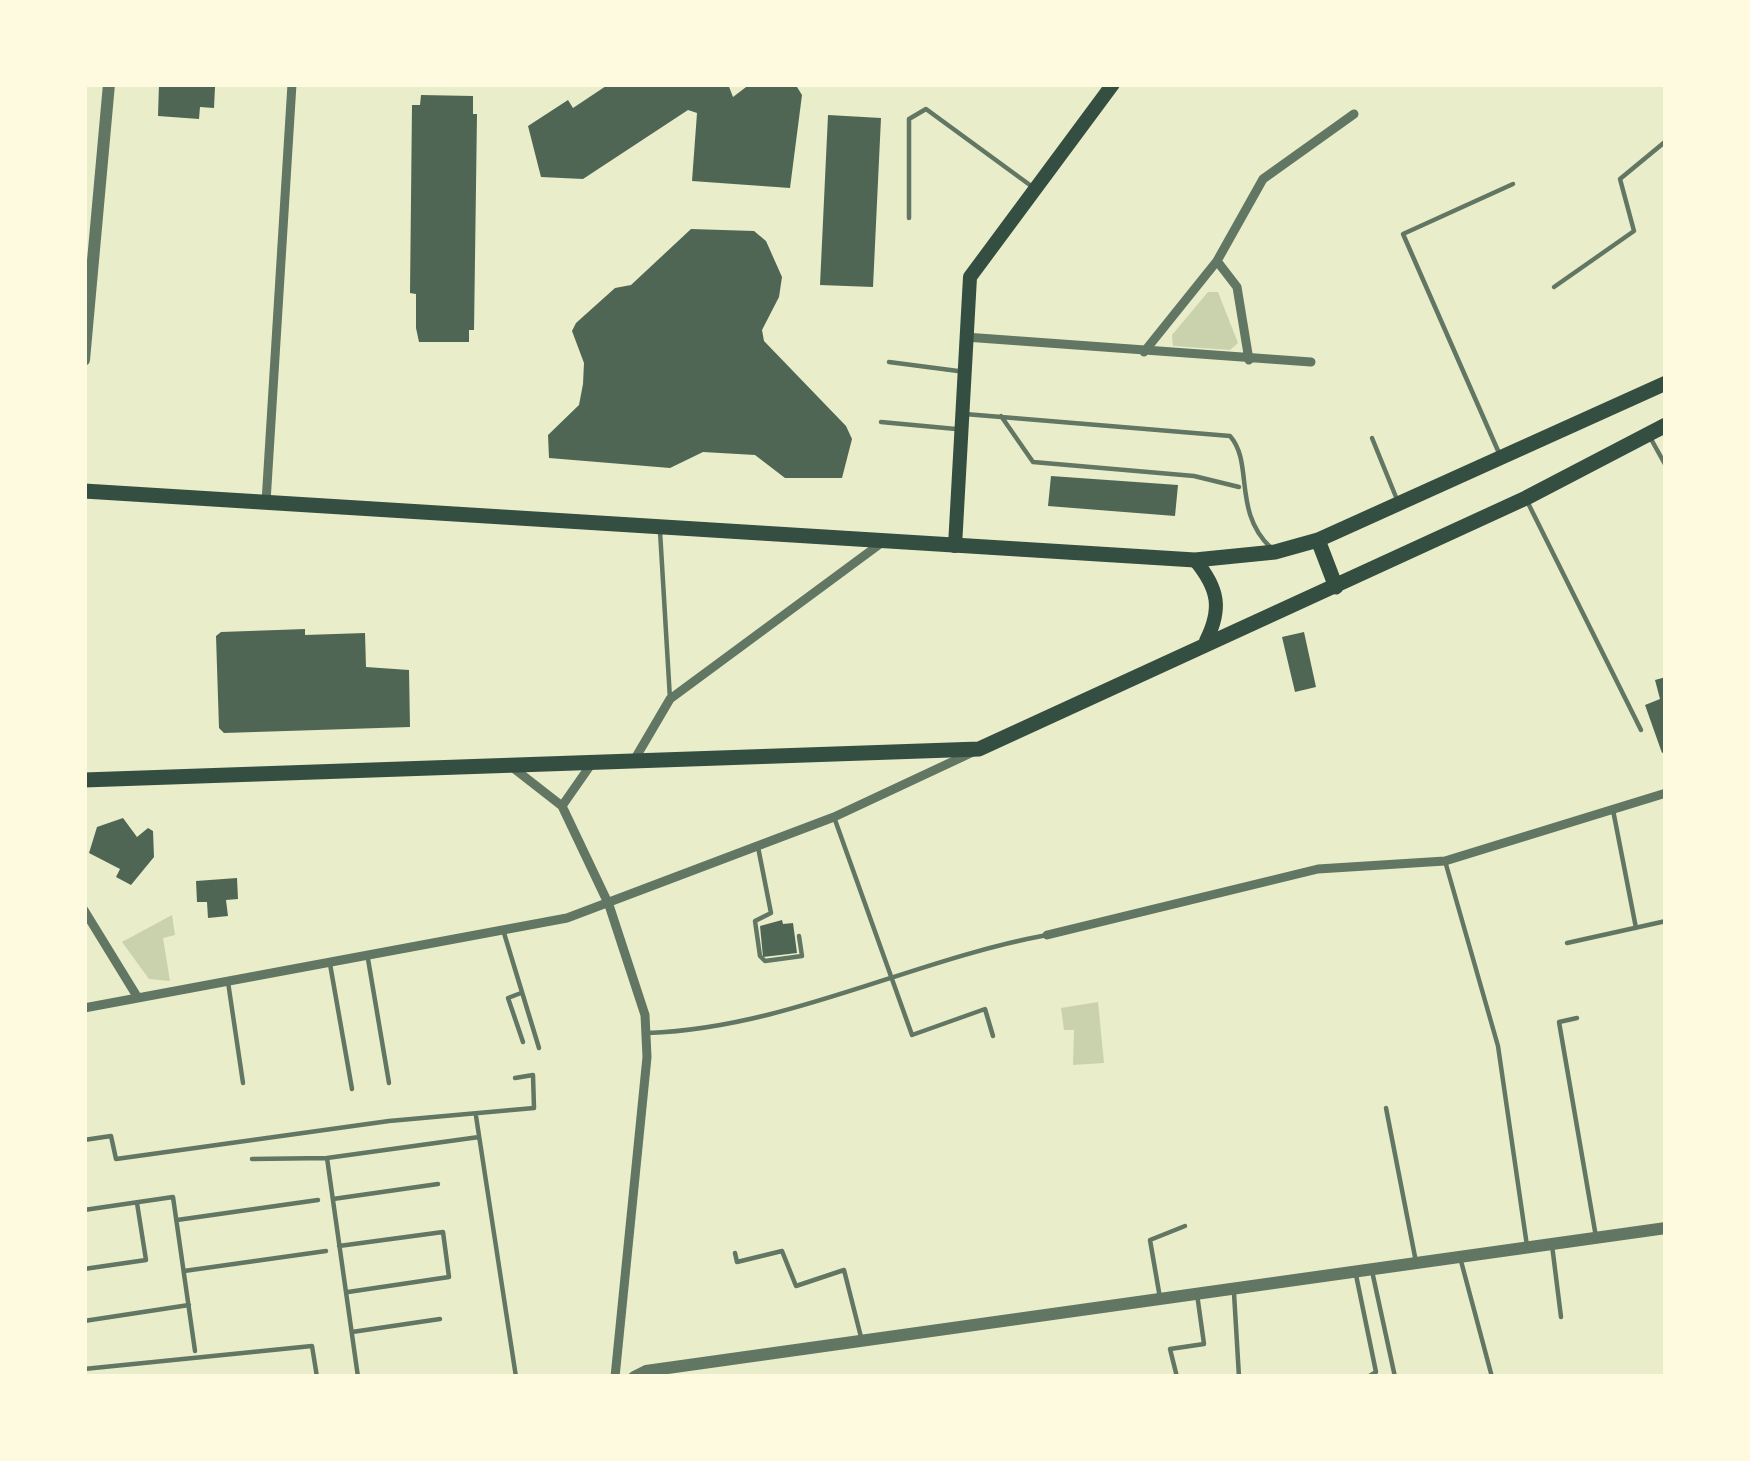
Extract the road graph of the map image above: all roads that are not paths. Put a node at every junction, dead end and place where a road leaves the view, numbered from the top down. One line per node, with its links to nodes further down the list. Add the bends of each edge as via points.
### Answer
1 (109, 84): 13 (street)
2 (292, 84): 30 (street)
3 (1113, 84): 7 (main road)
4 (1354, 114): 9 (street, via 1262,179)
5 (1666, 141): 10 (lane, via 1620,179 1634,232)
6 (1513, 184): 25 (lane, via 1403,234)
7 (1034, 188): 8 (lane, via 926,109 916,111 909,119); 11 (main road, via 970,277)
8 (909, 218)
9 (1217, 261): 12 (street); 14 (street, via 1237,287)
10 (1554, 287)
11 (965, 337): 12 (street); 17 (main road)
12 (1144, 352): 14 (street)
13 (84, 360)
14 (1249, 360): 16 (street)
15 (889, 362): 17 (lane)
16 (1311, 362)
17 (964, 372): 21 (main road)
18 (1666, 383): 25 (main road)
19 (1001, 416): 21 (lane); 27 (lane, via 1033,462); 27 (lane, via 1216,431 1238,446)
20 (881, 422): 21 (lane)
21 (962, 422): 35 (main road)
22 (1666, 425): 23 (main road)
23 (1648, 434): 26 (lane); 29 (main road)
24 (1372, 438): 31 (lane)
25 (1502, 458): 31 (main road)
26 (1666, 466)
27 (1240, 487): 36 (lane, via 1254,529)
28 (84, 491): 30 (main road)
29 (1526, 498): 38 (main road); 41 (lane)
30 (266, 502): 32 (main road)
31 (1400, 507): 33 (main road)
32 (660, 527): 34 (main road); 40 (lane)
33 (1318, 540): 36 (main road); 38 (main road)
34 (884, 542): 35 (main road); 40 (street)
35 (955, 546): 37 (main road)
36 (1275, 552): 37 (main road)
37 (1195, 560): 39 (main road, via 1218,602)
38 (1336, 587): 39 (main road)
39 (1201, 644): 42 (main road)
40 (670, 699): 43 (street)
41 (1641, 730)
42 (979, 749): 43 (main road); 50 (street)
43 (633, 761): 44 (main road)
44 (592, 763): 45 (main road); 48 (street)
45 (512, 767): 46 (main road); 48 (street)
46 (84, 779)
47 (1666, 794): 49 (street)
48 (562, 806): 53 (street)
49 (1612, 807): 52 (street); 56 (lane)
50 (834, 817): 51 (street); 63 (lane)
51 (758, 847): 53 (street); 58 (lane, via 771,913 755,921 760,956 802,956)
52 (1445, 861): 59 (street, via 1318,869); 94 (lane, via 1494,1028)
53 (609, 905): 57 (street); 69 (street)
54 (84, 910): 66 (street)
55 (1666, 921): 56 (lane)
56 (1636, 928): 60 (lane)
57 (503, 933): 61 (street); 65 (lane)
58 (799, 936)
59 (1044, 936): 63 (lane)
60 (1567, 943)
61 (368, 958): 62 (street); 75 (lane)
62 (330, 964): 64 (street); 76 (lane)
63 (889, 976): 69 (lane, via 738,1025); 70 (lane, via 912,1035 985,1009)
64 (228, 982): 66 (street); 74 (lane)
65 (520, 993): 71 (lane, via 508,998); 72 (lane)
66 (138, 998): 67 (street)
67 (84, 1008)
68 (1576, 1018): 91 (lane, via 1559,1022)
69 (648, 1034): 118 (street)
70 (993, 1036)
71 (523, 1042)
72 (538, 1048)
73 (515, 1078): 78 (lane, via 533,1075 534,1108)
74 (243, 1083)
75 (389, 1083)
76 (352, 1089)
77 (1385, 1108): 98 (lane)
78 (475, 1114): 79 (lane); 80 (lane, via 116,1159 111,1136)
79 (479, 1137): 81 (lane); 117 (lane)
80 (84, 1140)
81 (327, 1158): 82 (lane); 84 (lane)
82 (252, 1159)
83 (438, 1184): 84 (lane)
84 (333, 1199): 93 (lane)
85 (318, 1200): 88 (lane)
86 (136, 1202): 87 (lane); 88 (lane, via 173,1197); 100 (lane, via 146,1260)
87 (84, 1210)
88 (177, 1220): 101 (lane)
89 (1185, 1226): 106 (lane, via 1150,1240)
90 (1666, 1229): 91 (street)
91 (1596, 1237): 92 (street)
92 (1551, 1243): 94 (street); 108 (lane)
93 (339, 1246): 104 (lane); 104 (lane, via 443,1232 449,1276)
94 (1527, 1246): 97 (street)
95 (326, 1251): 101 (lane)
96 (735, 1253): 112 (lane, via 737,1262 782,1251 796,1286 844,1270)
97 (1460, 1256): 98 (street); 124 (lane)
98 (1416, 1262): 99 (street)
99 (1371, 1269): 102 (street); 123 (lane)
100 (84, 1270)
101 (184, 1271): 107 (lane)
102 (1355, 1271): 103 (street); 122 (lane, via 1376,1372)
103 (1234, 1288): 105 (street); 121 (lane)
104 (346, 1292): 111 (lane)
105 (1197, 1294): 106 (street); 120 (lane, via 1204,1344 1170,1349)
106 (1160, 1299): 112 (street)
107 (189, 1305): 110 (lane); 113 (lane)
108 (1562, 1317)
109 (440, 1319): 111 (lane)
110 (84, 1321)
111 (352, 1332): 116 (lane)
112 (862, 1341): 119 (street)
113 (196, 1354): 114 (lane); 115 (lane, via 205,1360 312,1346)
114 (84, 1369)
115 (317, 1377)
116 (358, 1377)
117 (517, 1377)
118 (615, 1377)
119 (634, 1377)
120 (1177, 1377)
121 (1239, 1377)
122 (1368, 1377)
123 (1395, 1377)
124 (1492, 1377)

